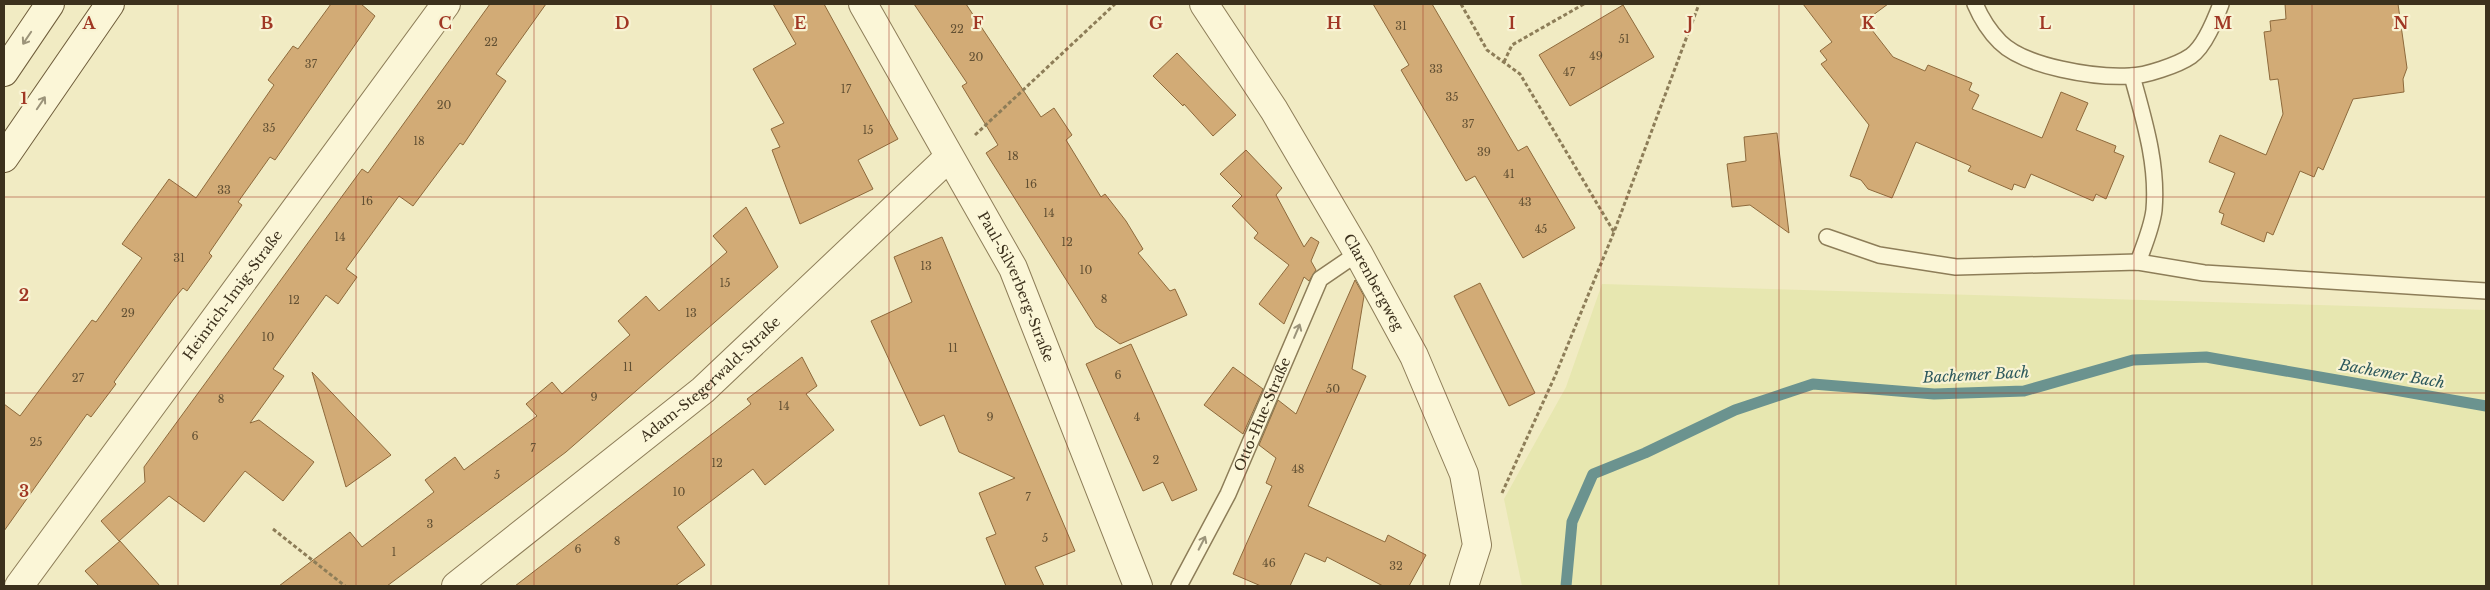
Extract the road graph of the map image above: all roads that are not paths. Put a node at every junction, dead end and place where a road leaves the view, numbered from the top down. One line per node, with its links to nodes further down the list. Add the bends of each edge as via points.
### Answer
1 (50, 4): 8 (street, one-way to 8)
2 (110, 4): 11 (street, one-way to 2)
3 (446, 4): 16 (street, Heinrich-Imig-Straße)
4 (863, 4): 10 (street, Paul-Silverberg-Straße)
5 (1204, 4): 13 (street, Clarenbergweg, via 1274,110)
6 (1975, 4): 9 (lane, via 2001,43 2031,60 2068,71)
7 (2221, 4): 9 (lane, via 2213,26 2191,55 2153,72)
8 (4, 72)
9 (2132, 76): 14 (lane, via 2148,135 2154,175 2154,211)
10 (949, 157): 17 (street, Adam-Stegerwald-Straße, via 703,390); 18 (street, Paul-Silverberg-Straße, via 1013,268)
11 (4, 158)
12 (1827, 237): 14 (lane, via 1879,255 1956,267)
13 (1358, 253): 19 (lane, Otto-Hue-Straße, one-way to 13, via 1228,494 1320,279); 20 (street, Clarenbergweg, via 1414,356 1464,474 1478,546)
14 (2138, 262): 15 (lane, via 2204,273)
15 (2486, 291)
16 (26, 583)
17 (456, 586)
18 (1138, 586)
19 (1179, 586)
20 (1464, 586)

